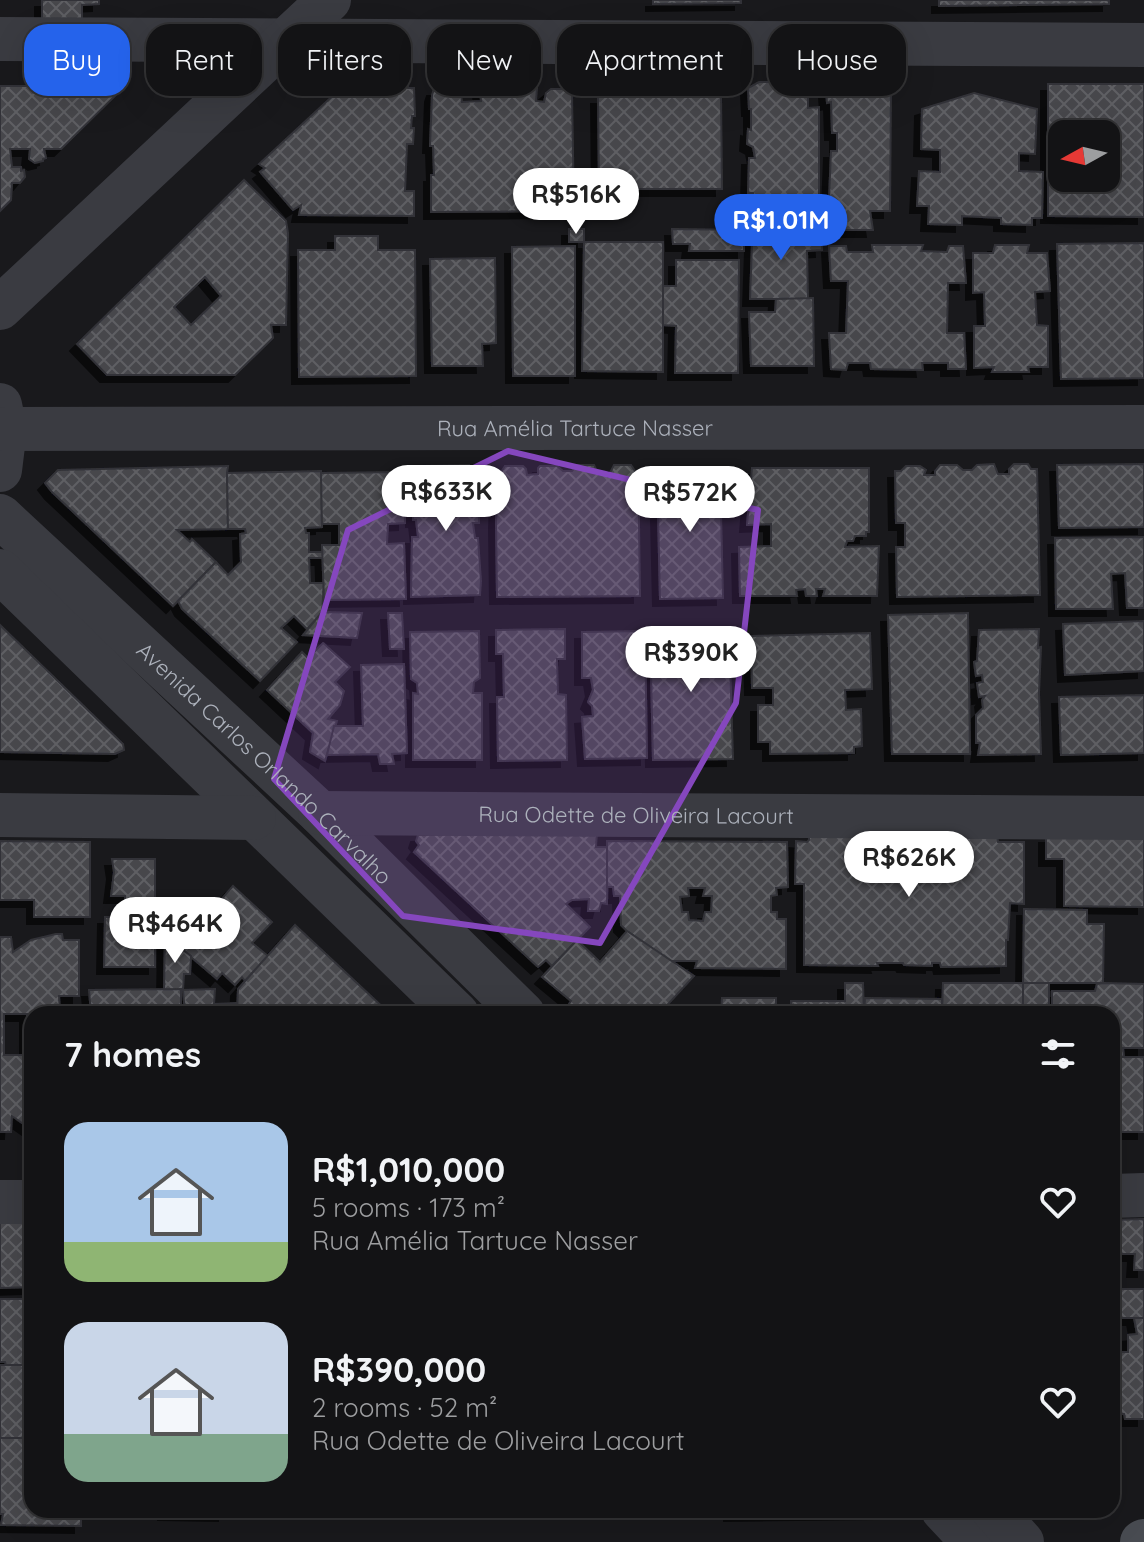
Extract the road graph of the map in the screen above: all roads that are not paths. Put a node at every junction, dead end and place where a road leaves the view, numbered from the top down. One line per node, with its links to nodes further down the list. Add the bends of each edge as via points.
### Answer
1 (329, 0): 2 (street)
2 (304, 24)
3 (0, 39): 4 (street)
4 (278, 41)
5 (411, 42): 6 (street)
6 (1144, 45)
7 (278, 48): 8 (street)
8 (0, 308)
9 (1144, 427): 10 (street, Rua Amélia Tartuce Nasser)
10 (2, 435)
11 (0, 516): 13 (street, Avenida Carlos Orlando Carvalho)
12 (0, 571): 15 (street, Avenida Carlos Orlando Carvalho)
13 (320, 813): 16 (street, Rua Odette de Oliveira Lacourt); 18 (street, Avenida Carlos Orlando Carvalho)
14 (0, 815): 15 (street)
15 (254, 818): 17 (street, Avenida Carlos Orlando Carvalho)
16 (1144, 818)
17 (449, 1006)
18 (515, 1006)
19 (1144, 1195): 20 (street)
20 (1120, 1196)
21 (0, 1202): 22 (street)
22 (24, 1202)
23 (950, 1518): 25 (street)
24 (1000, 1518): 26 (street)
25 (973, 1542)
26 (1022, 1542)

